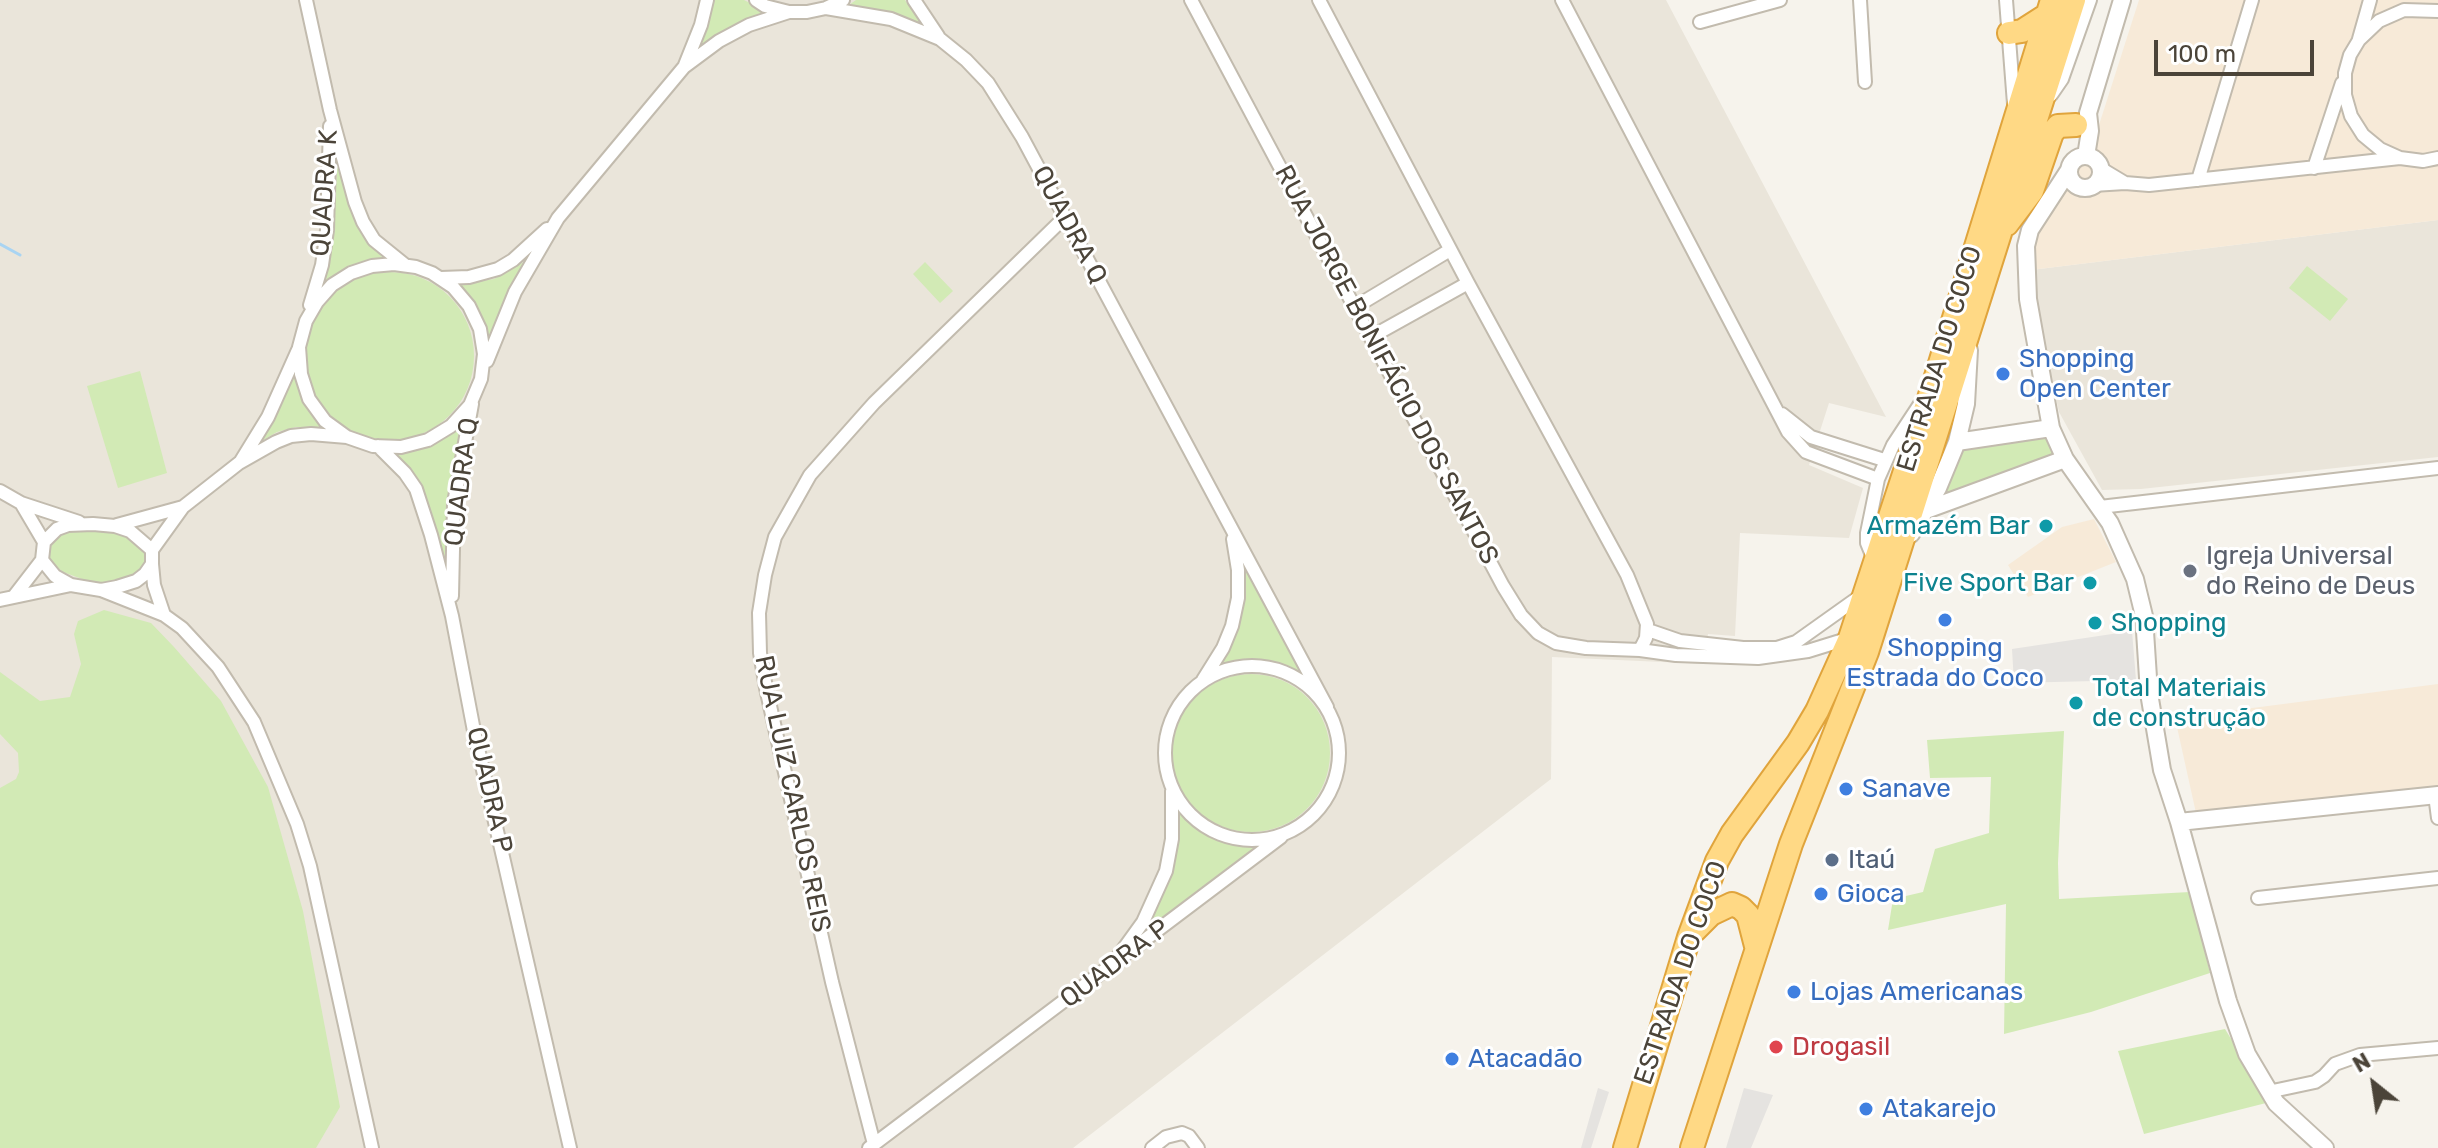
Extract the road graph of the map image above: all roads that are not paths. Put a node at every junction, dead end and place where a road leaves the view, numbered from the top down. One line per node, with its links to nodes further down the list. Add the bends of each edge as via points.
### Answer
1 (306, 0): 28 (street)
2 (707, 0): 25 (street)
3 (756, 0): 20 (street)
4 (843, 0): 17 (street)
5 (914, 0): 23 (street)
6 (1191, 0): 47 (street, RUA JORGE BONIFÁCIO DOS SANTOS)
7 (1319, 0): 43 (street)
8 (1562, 0): 57 (street, via 1776,409)
9 (1780, 0): 21 (street)
10 (1860, 0): 27 (street)
11 (2006, 0): 22 (street)
12 (2074, 0): 29 (highway, ESTRADA DO COCO)
13 (2090, 0): 29 (street, via 2062,79)
14 (2122, 0): 30 (street)
15 (2252, 0): 36 (street)
16 (2370, 0): 24 (street)
17 (826, 8): 20 (street); 23 (street, QUADRA Q, via 891,19)
18 (2050, 8): 22 (highway, via 2022,31); 29 (highway, ESTRADA DO COCO)
19 (2438, 11): 24 (street, via 2404,10 2379,21)
20 (789, 12): 25 (street, via 749,25)
21 (1700, 22)
22 (2009, 33): 29 (street)
23 (940, 39): 40 (street, QUADRA Q, via 988,83)
24 (2359, 40): 26 (street)
25 (684, 67): 41 (street)
26 (2345, 73): 31 (street, via 2348,106 2363,135); 35 (street)
27 (1865, 82)
28 (330, 110): 44 (street, via 363,222 374,240); 48 (street, QUADRA K, via 327,230)
29 (2025, 118): 42 (highway, ESTRADA DO COCO); 53 (highway, ESTRADA DO COCO)
30 (2082, 119): 33 (street); 42 (highway, via 2052,133 2032,191)
31 (2400, 158): 32 (street); 35 (street)
32 (2438, 158)
33 (2076, 163): 34 (street, via 2095,160); 38 (street, via 2071,180); 39 (street)
34 (2100, 168): 37 (street); 38 (street, via 2099,178)
35 (2314, 168): 36 (street)
36 (2198, 180): 37 (street)
37 (2125, 183): 38 (street)
38 (2085, 186): 39 (street)
39 (2049, 202): 55 (street, via 2030,230 2026,259)
40 (1065, 217): 74 (street, QUADRA Q); 107 (street, RUA LUIZ CARLOS REIS, via 874,403 810,475 775,537 765,575 759,613 766,688)
41 (558, 218): 45 (street, via 498,269); 52 (street, via 515,292)
42 (1999, 234): 49 (highway, ESTRADA DO COCO)
43 (1450, 250): 46 (street); 47 (street)
44 (405, 265): 45 (street); 48 (street, via 351,273 332,285)
45 (440, 278): 52 (street, via 469,306 480,329)
46 (1468, 283): 50 (street); 88 (street, via 1627,575)
47 (1355, 307): 50 (street, RUA JORGE BONIFÁCIO DOS SANTOS)
48 (306, 321): 51 (street)
49 (1969, 331): 58 (street, via 1966,404); 77 (highway, ESTRADA DO COCO)
50 (1371, 337): 90 (street, RUA JORGE BONIFÁCIO DOS SANTOS, via 1521,615 1556,643)
51 (299, 347): 56 (street, via 309,399 325,421); 63 (street, via 268,417)
52 (481, 379): 54 (street)
53 (1933, 386): 62 (street); 79 (highway, ESTRADA DO COCO)
54 (473, 396): 59 (street, via 451,426 428,440); 87 (street, QUADRA Q, via 454,503)
55 (2051, 428): 58 (street); 61 (street)
56 (347, 437): 59 (street); 63 (street, via 291,436)
57 (1799, 437): 60 (street); 65 (street, via 1806,452)
58 (1957, 442): 71 (street)
59 (378, 446): 87 (street, QUADRA P, via 416,489)
60 (1866, 454): 62 (street); 65 (street)
61 (2065, 459): 70 (street); 71 (street)
62 (1884, 460): 66 (street)
63 (239, 463): 69 (street)
64 (2438, 468): 70 (street)
65 (1862, 473): 66 (street)
66 (1878, 479): 79 (street, via 1867,533)
67 (0, 491): 68 (street)
68 (21, 503): 72 (street); 75 (street)
69 (183, 507): 73 (street); 76 (street)
70 (2100, 507): 98 (street, via 2135,579 2144,616 2154,737)
71 (1926, 510): 77 (street)
72 (86, 524): 73 (street); 75 (street, via 57,529)
73 (115, 526): 76 (street)
74 (1232, 532): 93 (street, via 1238,598 1223,648); 94 (street)
75 (44, 542): 78 (street)
76 (152, 550): 80 (street)
77 (1899, 552): 103 (highway, ESTRADA DO COCO)
78 (42, 560): 81 (street); 84 (street)
79 (1876, 563): 83 (highway, ESTRADA DO COCO)
80 (152, 564): 82 (street, via 136,581); 86 (street)
81 (71, 585): 82 (street); 84 (street)
82 (101, 590): 86 (street)
83 (1865, 594): 89 (highway, ESTRADA DO COCO); 92 (street)
84 (15, 595): 85 (street)
85 (0, 600)
86 (164, 615): 108 (street, via 204,650 233,686 297,824)
87 (452, 616): 109 (street, QUADRA P)
88 (1648, 630): 90 (street); 91 (street)
89 (1850, 638): 92 (street, via 1808,651); 102 (highway, ESTRADA DO COCO, via 1811,722 1724,847)
90 (1640, 650): 91 (street, RUA JORGE BONIFÁCIO DOS SANTOS, via 1676,655)
91 (1721, 651): 92 (street)
92 (1773, 652)
93 (1202, 681): 94 (street, via 1223,670 1270,667 1312,689); 95 (street, via 1171,719 1165,767)
94 (1327, 707): 99 (street, via 1340,755 1335,781 1306,822)
95 (1172, 791): 99 (street, via 1186,813 1231,839 1258,841); 104 (street, via 1166,871 1143,922)
96 (2437, 795): 97 (street); 98 (street)
97 (2438, 818)
98 (2179, 822): 106 (street, via 2228,1001)
99 (1283, 835): 104 (street, QUADRA P)
100 (2438, 878): 101 (street)
101 (2258, 898)
102 (1689, 937): 103 (highway, via 1711,914 1732,904 1748,915); 112 (highway, ESTRADA DO COCO)
103 (1756, 949): 113 (highway, ESTRADA DO COCO)
104 (1110, 968): 107 (street, QUADRA P)
105 (2438, 1048): 106 (street, via 2360,1055 2335,1064 2315,1082)
106 (2268, 1092): 114 (street)
107 (871, 1146)
108 (372, 1148)
109 (570, 1148)
110 (1152, 1148): 111 (street, via 1182,1133)
111 (1198, 1148)
112 (1625, 1148)
113 (1692, 1148)
114 (2325, 1148)

